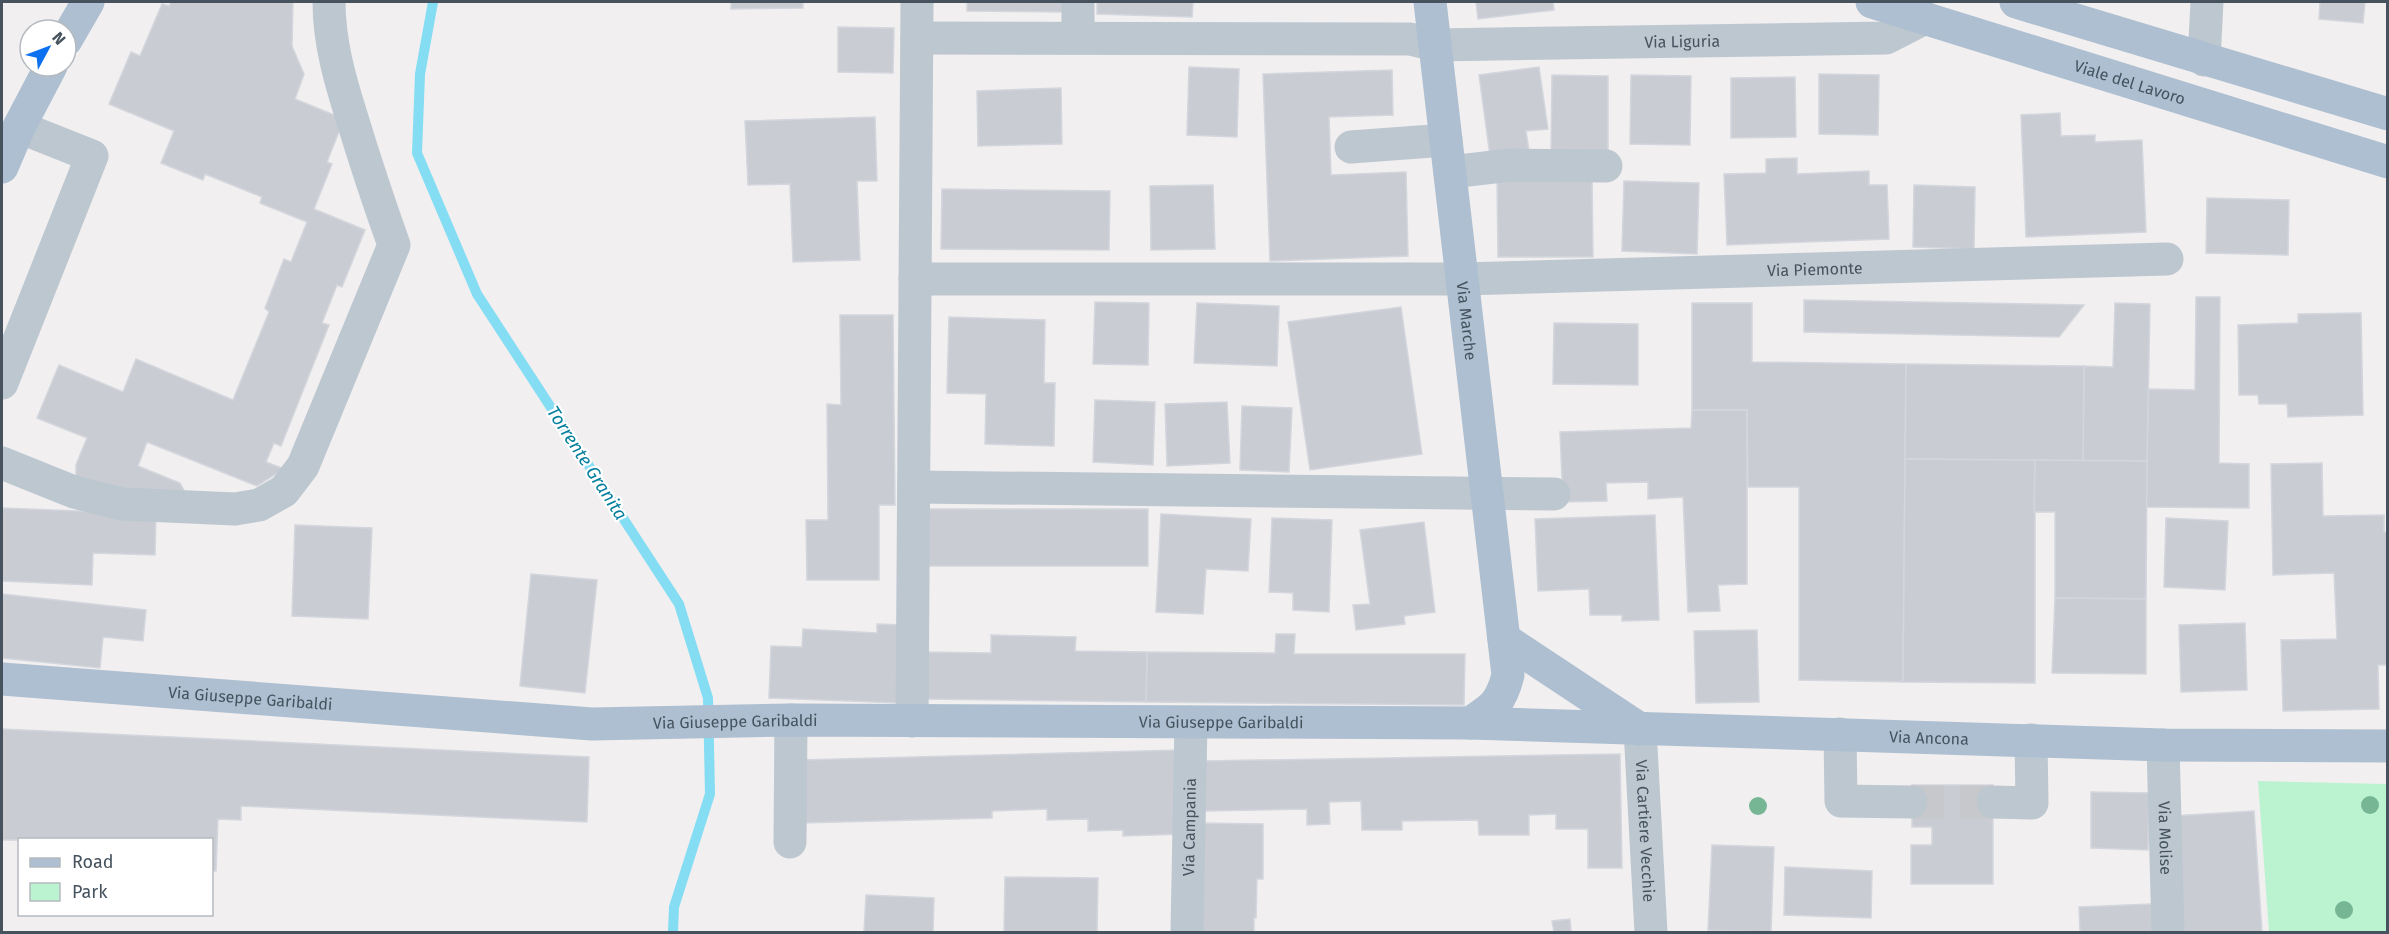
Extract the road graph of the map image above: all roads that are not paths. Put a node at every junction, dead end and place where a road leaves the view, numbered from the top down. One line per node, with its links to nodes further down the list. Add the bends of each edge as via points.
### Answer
1 (88, 2): 10 (main road)
2 (329, 2): 28 (street, via 329,27 338,72 394,245 303,466 284,491 259,505 235,509 122,504 74,492)
3 (917, 2): 11 (street)
4 (1078, 2): 12 (street)
5 (1430, 2): 13 (main road, Via Marche)
6 (1872, 2): 9 (main road, Viale del Lavoro)
7 (2016, 2): 14 (main road)
8 (2207, 2): 14 (street)
9 (1925, 18): 13 (street, Via Liguria, via 1886,38); 20 (main road, Viale del Lavoro)
10 (78, 19)
11 (917, 38): 12 (street, Via Liguria); 25 (street)
12 (1078, 38): 13 (street, Via Liguria, via 1410,39)
13 (1435, 45): 18 (main road, Via Marche)
14 (2204, 60): 16 (main road)
15 (45, 78): 17 (main road)
16 (2388, 114)
17 (19, 127): 22 (main road); 27 (street, via 92,156)
18 (1446, 140): 19 (street); 23 (main road, Via Marche)
19 (1351, 147)
20 (2388, 162)
21 (1606, 166): 23 (street, via 1511,165)
22 (2, 167)
23 (1450, 172): 26 (main road, Via Marche)
24 (2167, 259): 26 (street, Via Piemonte)
25 (915, 279): 26 (street, Via Piemonte); 29 (street)
26 (1462, 279): 30 (main road, Via Marche)
27 (2, 383)
28 (2, 463)
29 (914, 487): 30 (street); 35 (street)
30 (1488, 494): 31 (street); 32 (main road, Via Marche)
31 (1554, 494)
32 (1504, 639): 37 (main road, Via Marche, via 1508,675 1503,694 1494,707); 38 (main road)
33 (2, 679): 34 (main road, Via Giuseppe Garibaldi, via 592,724)
34 (775, 720): 35 (main road, Via Giuseppe Garibaldi); 45 (street)
35 (912, 721): 36 (main road, Via Giuseppe Garibaldi)
36 (1191, 722): 37 (main road, Via Giuseppe Garibaldi); 46 (street, Via Campania)
37 (1470, 723): 38 (main road, Via Ancona)
38 (1640, 729): 39 (main road, Via Ancona); 47 (street, Via Cartiere Vecchie)
39 (1840, 734): 40 (main road, Via Ancona); 43 (street, via 1841,801)
40 (2031, 740): 41 (main road, Via Ancona); 44 (street, via 2032,803)
41 (2163, 745): 42 (main road, Via Ancona); 48 (street, Via Molise)
42 (2388, 746)
43 (1911, 802)
44 (1993, 802)
45 (790, 842)
46 (1187, 933)
47 (1651, 933)
48 (2168, 933)

